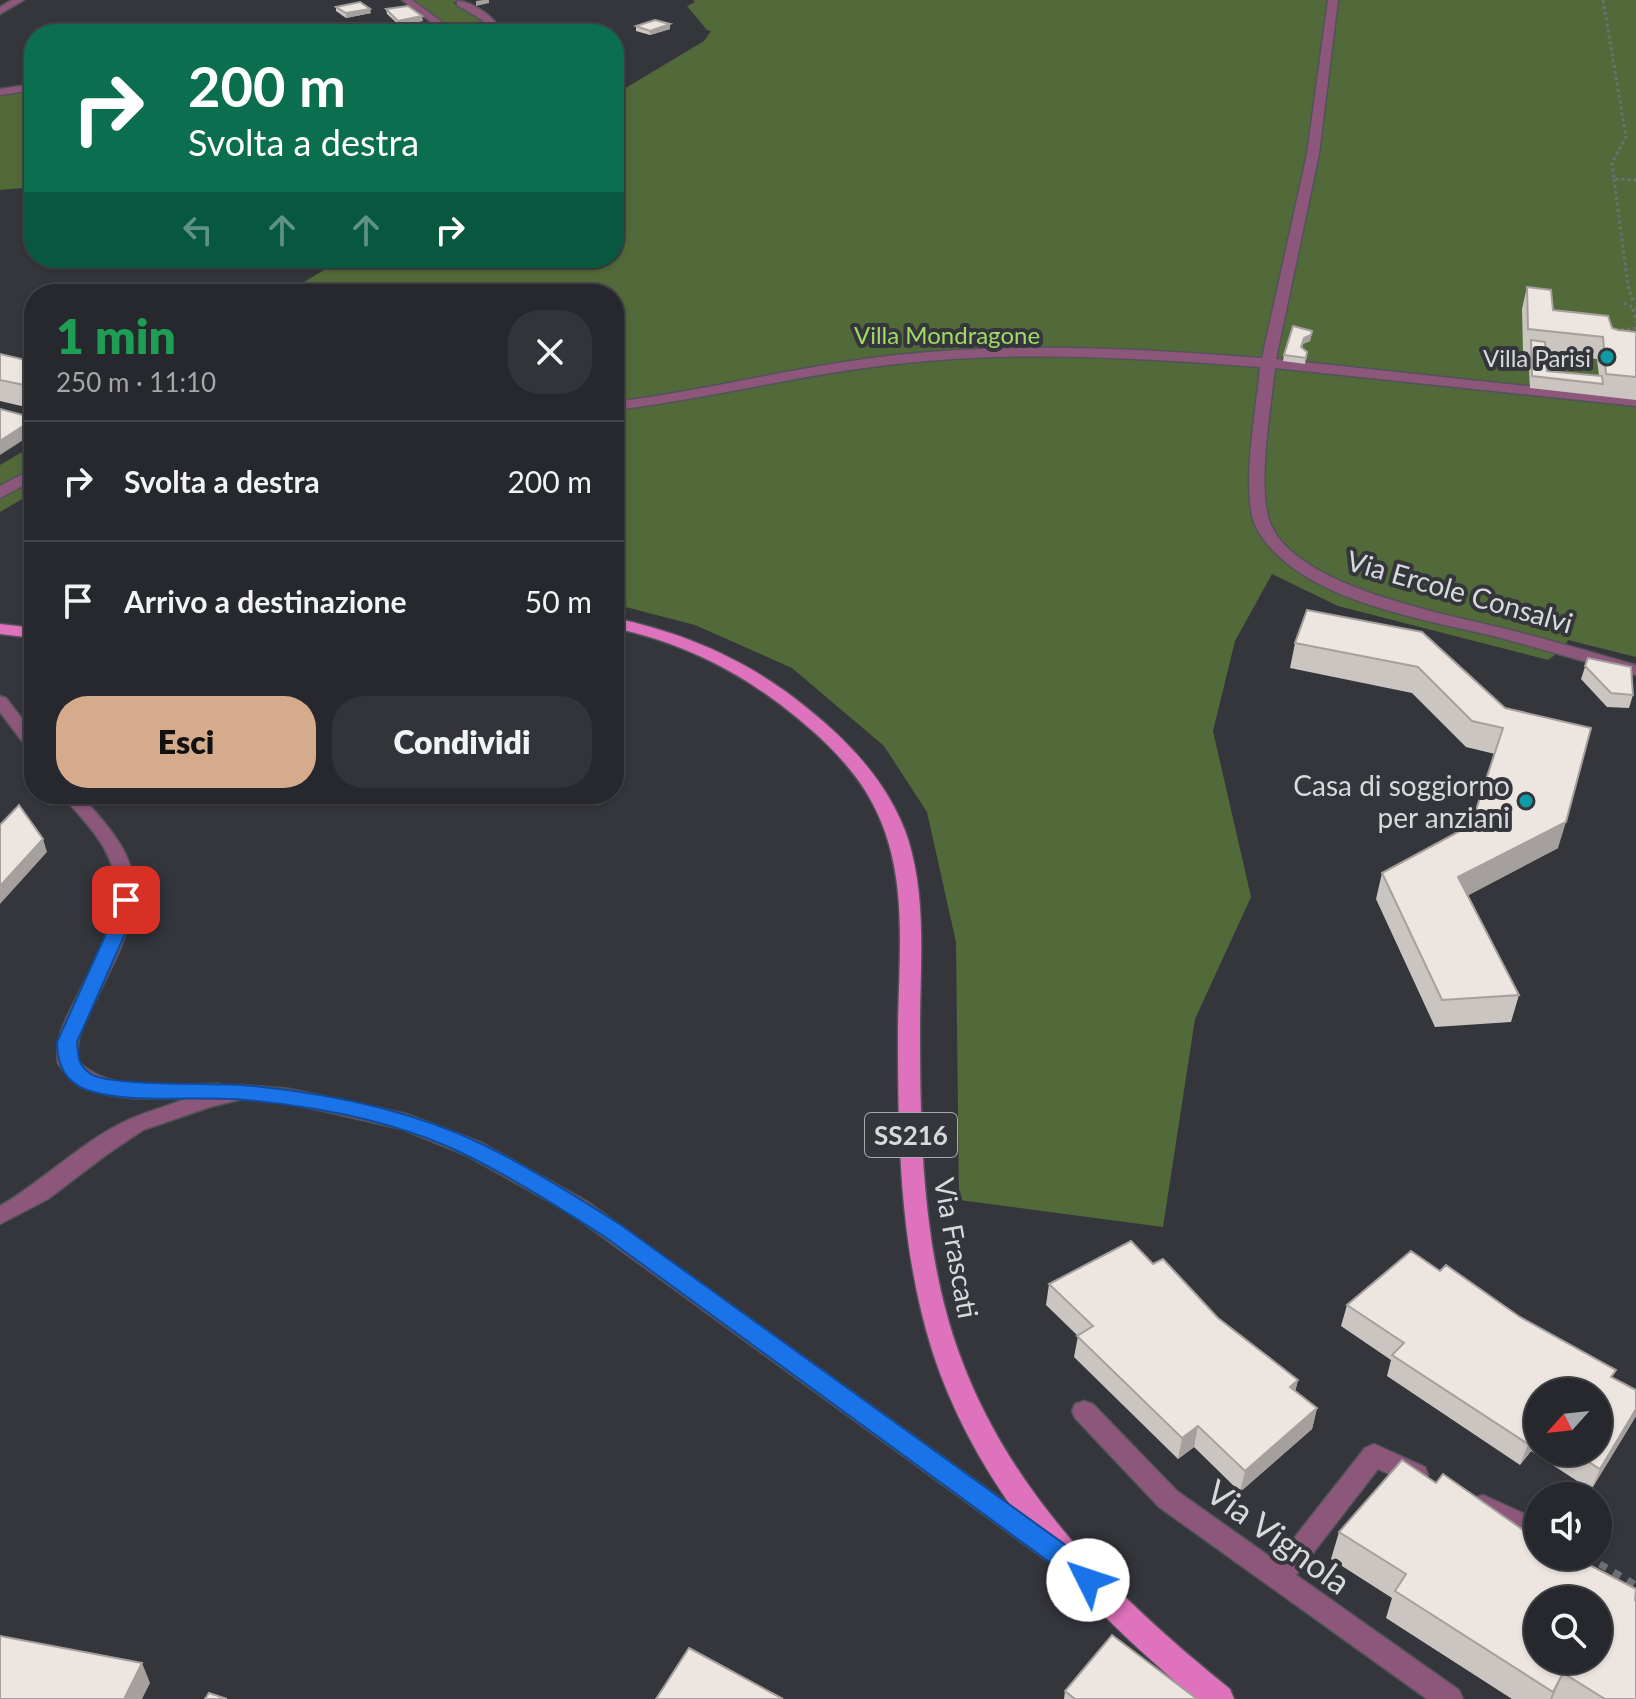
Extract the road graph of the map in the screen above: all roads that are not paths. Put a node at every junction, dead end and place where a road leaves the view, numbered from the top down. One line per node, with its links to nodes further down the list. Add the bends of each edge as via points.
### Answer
1 (19, 0): 5 (street)
2 (406, 0): 6 (lane)
3 (1333, 0): 10 (street, Via Ercole Consalvi, via 1313,154)
4 (460, 3): 7 (street, via 490,22)
5 (0, 11)
6 (437, 24)
7 (483, 24)
8 (24, 88): 9 (street)
9 (0, 92)
10 (1268, 362): 11 (street); 12 (street, via 1069,353 927,357); 18 (street, Via Ercole Consalvi, via 1257,511 1270,537 1298,564 1367,598)
11 (1636, 402)
12 (624, 404)
13 (24, 479): 14 (street)
14 (0, 493)
15 (624, 625): 26 (main road, Via Frascati / SS216, via 690,645 777,693 845,749 887,812 900,845 909,904 913,1196 935,1312 975,1423 1011,1484)
16 (0, 629): 17 (main road)
17 (24, 632)
18 (1636, 670)
19 (0, 701): 20 (lane)
20 (24, 732)
21 (79, 804): 22 (lane, via 114,849 126,889 120,925 70,1031 66,1053 72,1071 104,1086)
22 (242, 1092): 23 (lane, via 136,1125); 26 (lane, via 308,1099 406,1122 474,1149 550,1191 613,1231)
23 (0, 1216)
24 (1084, 1411): 27 (lane, Via Vignola, via 1168,1499)
25 (1524, 1526): 27 (lane, via 1374,1455)
26 (1076, 1567): 28 (main road, Via Frascati / SS216, via 1150,1641)
27 (1279, 1577): 29 (lane, Via Vignola)
28 (1219, 1699)
29 (1449, 1699)

